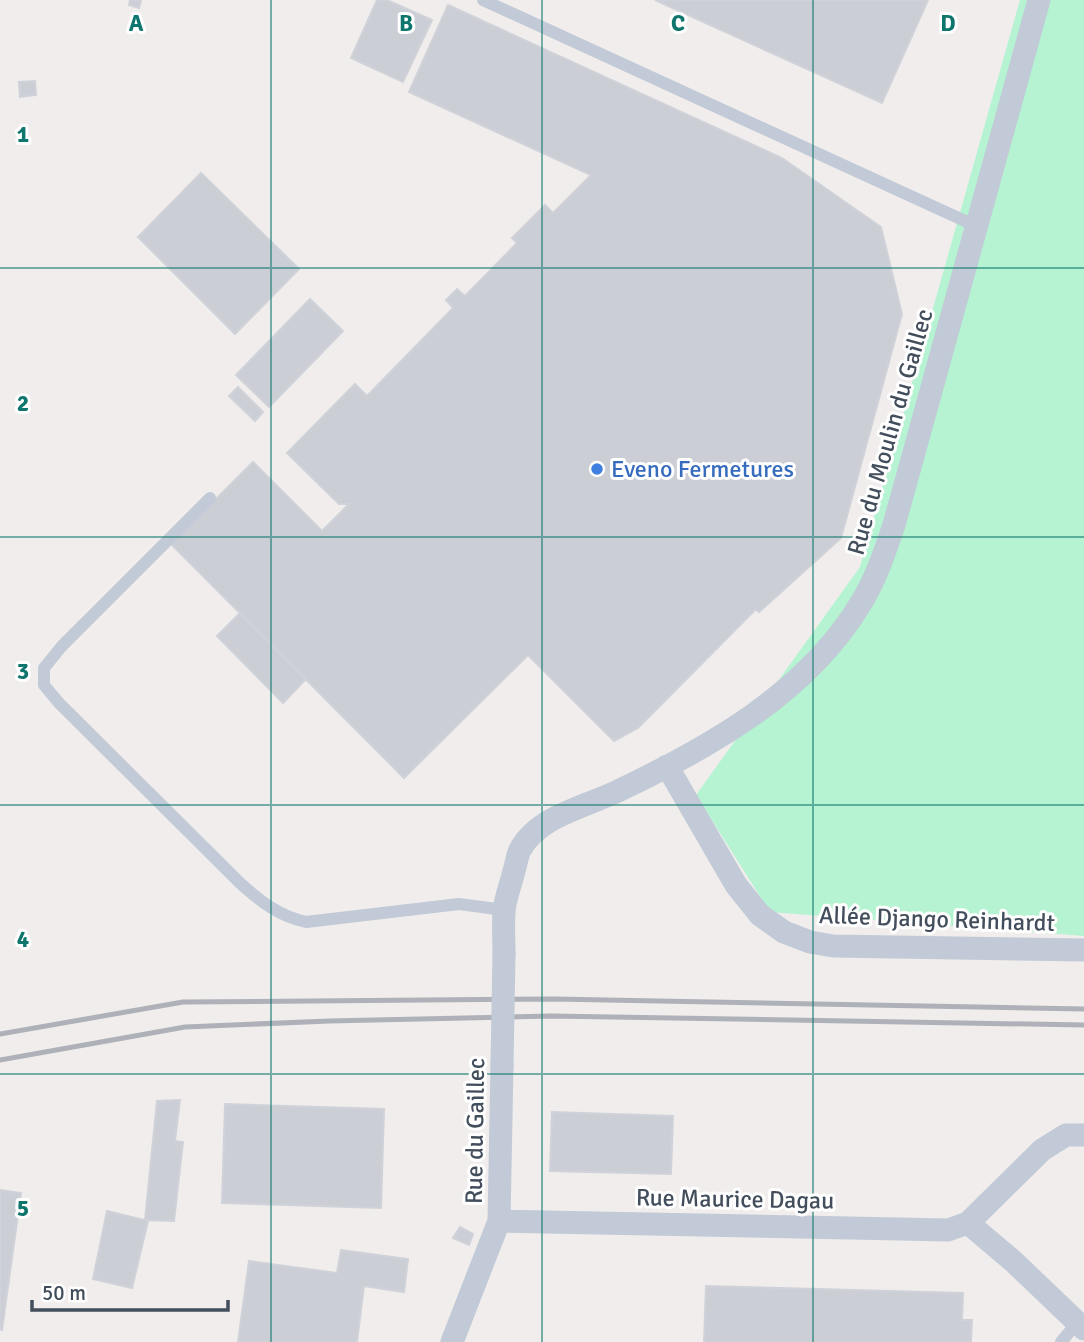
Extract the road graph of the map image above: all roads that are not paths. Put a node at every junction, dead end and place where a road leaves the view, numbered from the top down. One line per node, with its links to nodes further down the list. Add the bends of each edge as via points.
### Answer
1 (483, 0): 3 (lane)
2 (1039, 0): 3 (street, Rue du Moulin du Gaillec)
3 (976, 226): 5 (street, Rue du Moulin du Gaillec, via 894,525 863,601 809,671 756,714)
4 (209, 498): 6 (lane, via 62,646 44,667 44,685 240,884 285,917 306,922 459,904)
5 (667, 766): 6 (street, Rue du Moulin du Gaillec, via 552,820 535,833 519,851); 7 (street, Allée Django Reinhardt, via 736,885 760,915 784,932 833,946)
6 (504, 910): 8 (street, Rue du Moulin du Gaillec)
7 (1084, 950)
8 (504, 954): 10 (street, Rue du Gaillec, bridge)
9 (1084, 1135): 11 (street, via 1066,1135 1042,1150)
10 (499, 1221): 11 (street, Rue Maurice Dagau, via 948,1230); 13 (street, Rue du Gaillec)
11 (968, 1223): 12 (street)
12 (1081, 1326): 14 (lane)
13 (452, 1342)
14 (1061, 1342)

